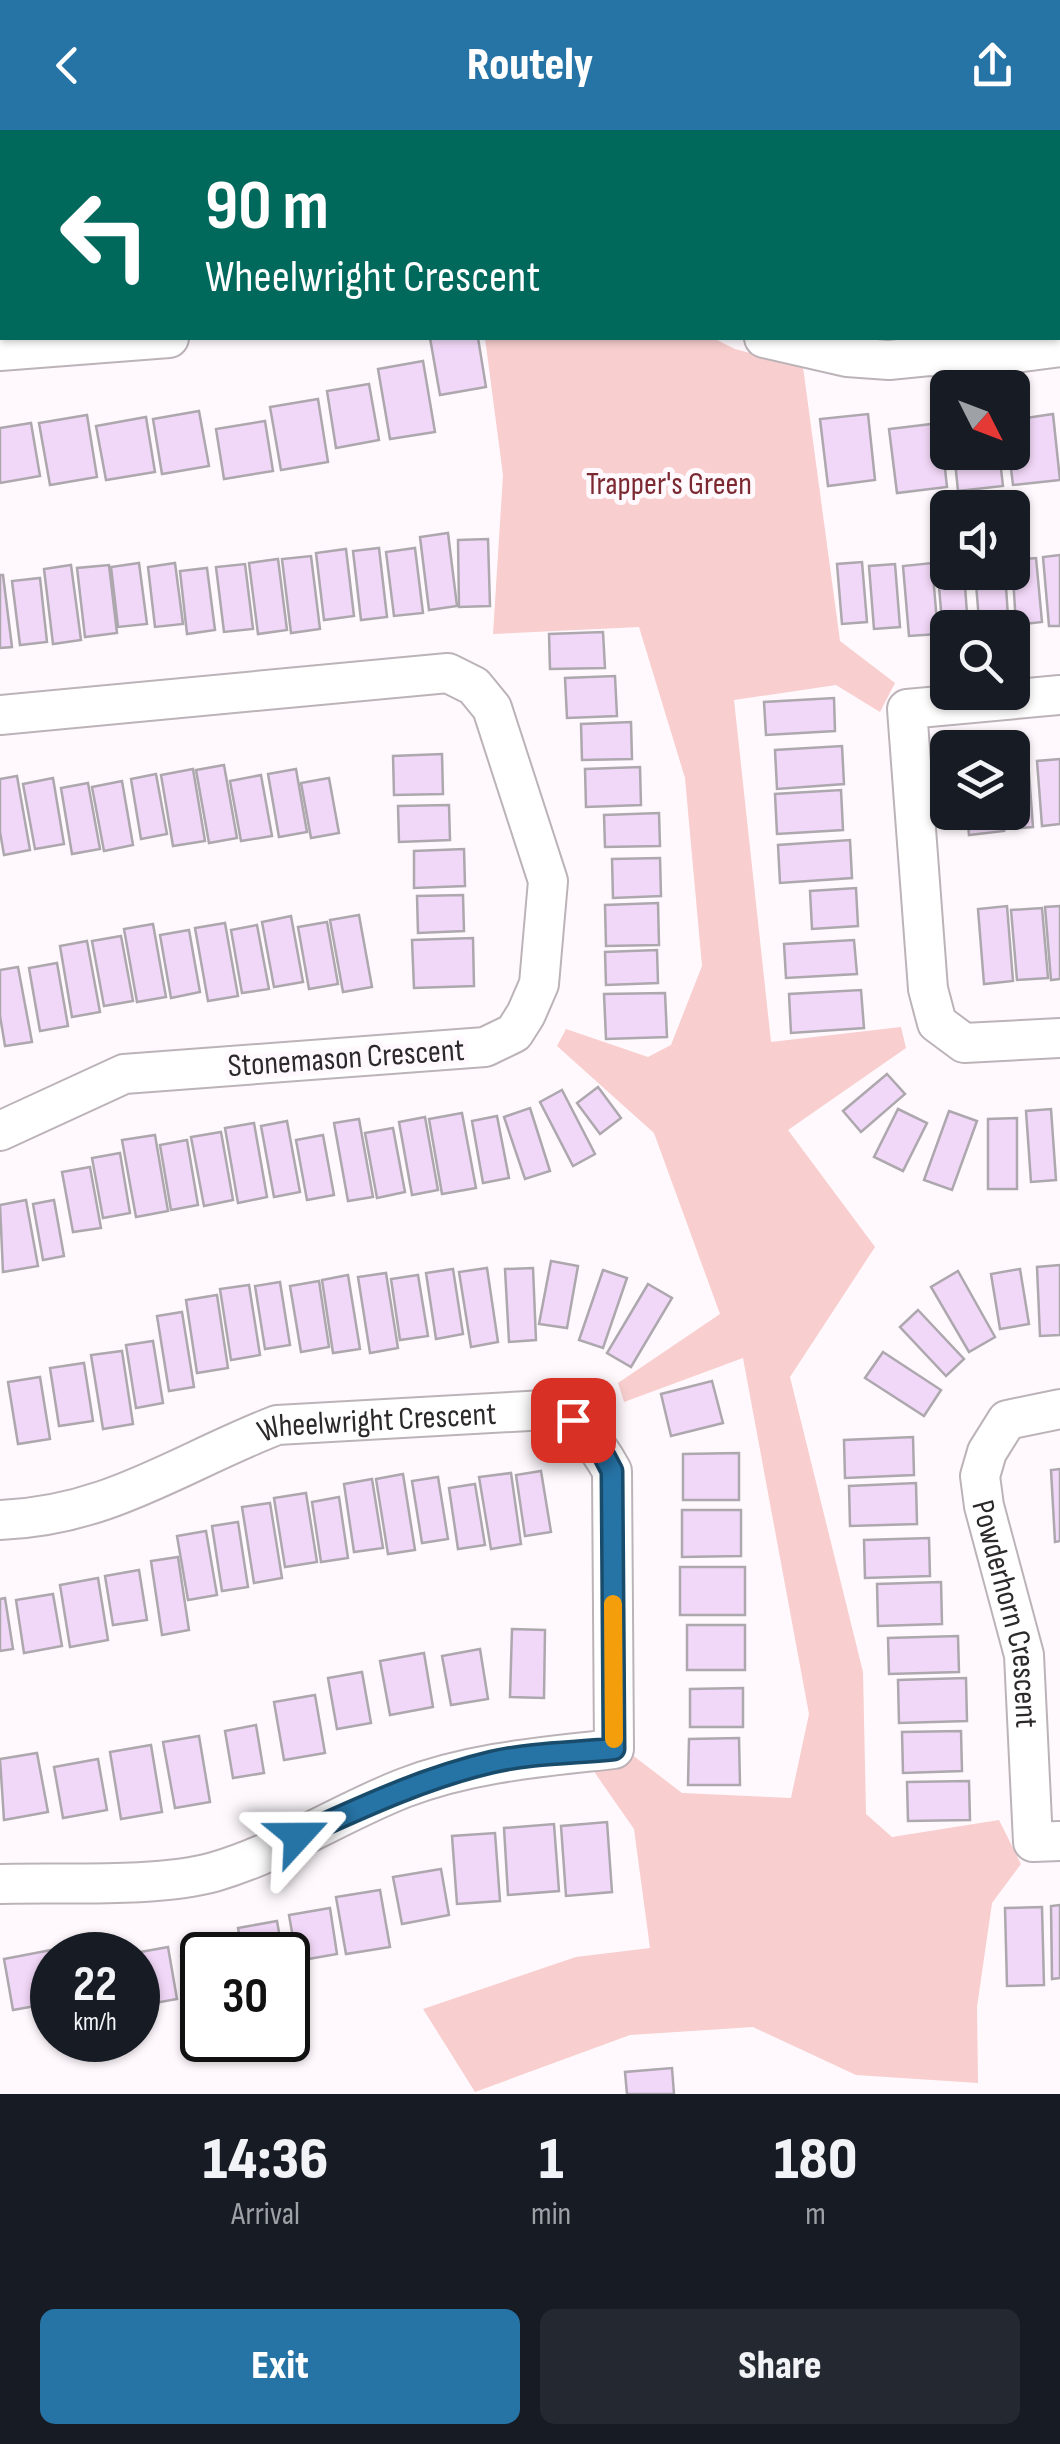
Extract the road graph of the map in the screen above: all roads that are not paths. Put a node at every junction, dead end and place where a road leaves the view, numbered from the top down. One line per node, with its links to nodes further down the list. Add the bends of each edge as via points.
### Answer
1 (142, 340): 4 (street)
2 (773, 340): 3 (street, via 889,360)
3 (1060, 346)
4 (0, 351)
5 (1060, 695): 7 (street, via 907,709 928,989 937,1023 964,1043)
6 (0, 715): 8 (street, Stonemason Crescent, via 448,673 474,686 492,708 548,881 539,984 514,1033 486,1047 124,1074)
7 (1060, 1038)
8 (0, 1131)
9 (1060, 1409): 11 (street, Powderhorn Crescent, via 1007,1420 980,1476 1024,1655 1033,1842)
10 (0, 1520): 12 (street, Wheelwright Crescent, via 74,1512 118,1497 277,1425 546,1410 573,1420 612,1471 614,1729 614,1749 496,1761 448,1774 214,1872 161,1880)
11 (1060, 1841)
12 (0, 1884)

